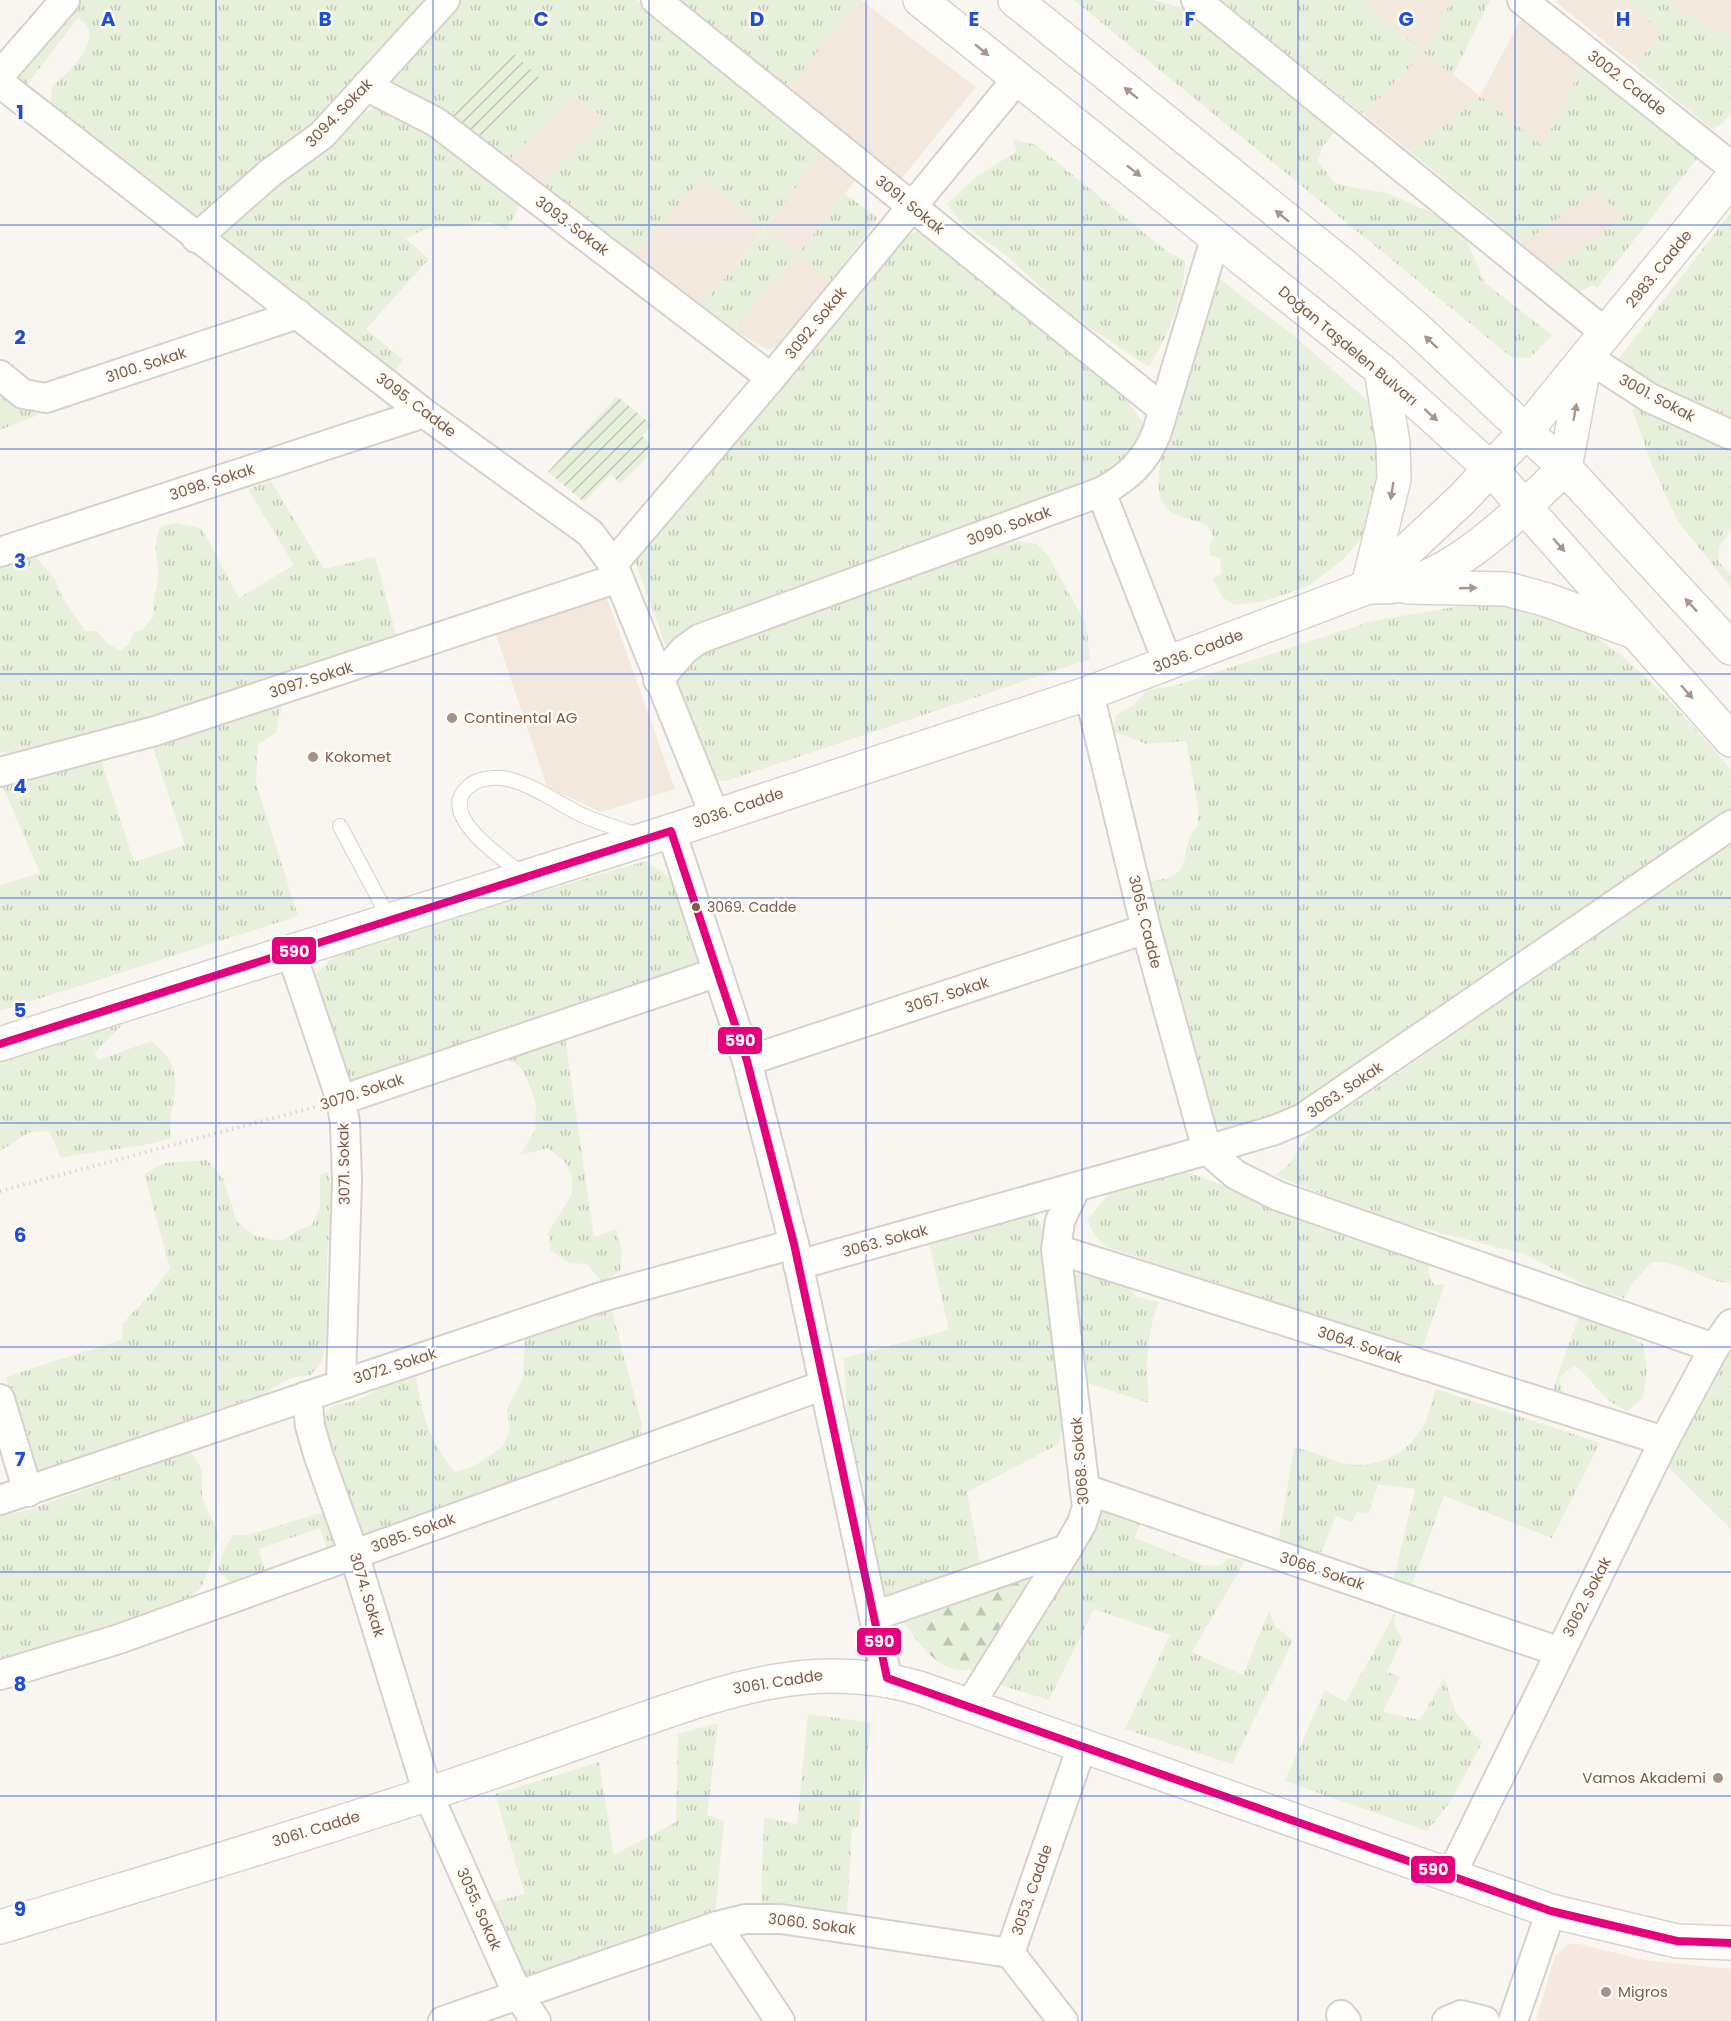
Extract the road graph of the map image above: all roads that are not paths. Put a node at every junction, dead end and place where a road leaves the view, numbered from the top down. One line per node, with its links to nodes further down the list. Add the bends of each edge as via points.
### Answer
1 (65, 0): 8 (street)
2 (446, 0): 11 (street, 3094. Sokak)
3 (656, 0): 14 (street, 3091. Sokak)
4 (920, 0): 9 (street, Doğan Taşdelen Bulvarı, one-way to 9)
5 (1015, 0): 24 (street, one-way to 5, via 1379,295)
6 (1196, 0): 18 (street, 3001. Sokak)
7 (1534, 3): 12 (street, 3002. Cadde)
8 (0, 75)
9 (1017, 79): 14 (street, 3092. Sokak); 15 (street, Doğan Taşdelen Bulvarı, one-way to 15)
10 (0, 83): 16 (street, 3095. Cadde)
11 (366, 86): 16 (street, 3094. Sokak, via 315,141 270,172); 21 (street, 3093. Sokak, via 436,122)
12 (1731, 166)
13 (1731, 179): 18 (street, 2983. Cadde)
14 (912, 206): 21 (street, 3092. Sokak); 22 (street, 3091. Sokak)
15 (1216, 236): 19 (street, Doğan Taşdelen Bulvarı); 22 (street, 3090. Sokak)
16 (196, 238): 17 (street, 3095. Cadde)
17 (298, 314): 20 (street, 3100. Sokak, via 46,398 23,394); 23 (street, 3095. Cadde)
18 (1596, 345): 24 (street, 2983. Cadde); 25 (street, 3001. Sokak, via 1650,398); 26 (street, 2983. Cadde, one-way to 18)
19 (1381, 370): 27 (street, Doğan Taşdelen Bulvarı, one-way to 27); 32 (street, one-way to 32, via 1394,470 1392,497)
20 (0, 375)
21 (771, 378): 31 (street, 3092. Sokak)
22 (1163, 409): 28 (street, 3090. Sokak, via 1149,452 1136,470)
23 (424, 413): 30 (street, 3098. Sokak); 31 (street, 3095. Cadde, via 590,533)
24 (1527, 431): 26 (street); 27 (street, 2983. Cadde)
25 (1731, 435)
26 (1565, 468): 29 (street, 3036. Cadde); 34 (street, one-way to 26)
27 (1492, 470): 29 (street, Doğan Taşdelen Bulvarı); 32 (street, 3036. Cadde)
28 (1101, 492): 35 (street); 36 (street, 3090. Sokak, via 699,639)
29 (1525, 506): 32 (street, 3036. Cadde, via 1475,547 1439,570 1397,586); 33 (street, Doğan Taşdelen Bulvarı, one-way to 33)
30 (0, 552)
31 (616, 571): 36 (street, 3095. Cadde); 39 (street, 3097. Sokak, via 155,731)
32 (1368, 587): 33 (street, one-way to 33, via 1507,589); 35 (street, 3036. Cadde)
33 (1633, 632): 38 (street, Doğan Taşdelen Bulvarı, one-way to 38)
34 (1731, 648)
35 (1168, 663): 37 (street, 3036. Cadde)
36 (658, 680): 40 (street, 3095. Cadde)
37 (1089, 693): 40 (street, 3036. Cadde); 46 (street, 3065. Cadde)
38 (1731, 740)
39 (0, 772)
40 (715, 816): 43 (street, 3036. Cadde)
41 (1731, 825): 52 (street, 3063. Sokak, via 1316,1111 1275,1130)
42 (340, 826): 45 (lane)
43 (660, 835): 44 (street, 3036. Cadde); 44 (lane, via 584,815 517,782 502,778 473,782 463,791 461,815 482,842); 48 (street)
44 (527, 877): 45 (street, 3036. Cadde)
45 (390, 920): 47 (street, 3036. Cadde)
46 (1146, 929): 50 (street, 3067. Sokak); 52 (street, 3065. Cadde)
47 (291, 952): 49 (street, 3036. Cadde); 51 (street, 3071. Sokak)
48 (717, 972): 50 (street); 51 (street, 3070. Sokak)
49 (0, 1044)
50 (747, 1061): 55 (street)
51 (341, 1100): 58 (street, 3071. Sokak, via 347,1180)
52 (1207, 1150): 53 (street, 3063. Sokak); 57 (street, via 1236,1175 1278,1196)
53 (1075, 1189): 54 (street, 3068. Sokak, via 1058,1228); 55 (street, 3063. Sokak)
54 (1056, 1249): 62 (street, 3064. Sokak); 63 (street, 3068. Sokak)
55 (796, 1255): 58 (street, 3072. Sokak, via 598,1298); 59 (street)
56 (1731, 1323): 57 (street, 3062. Sokak)
57 (1714, 1348): 62 (street, 3062. Sokak)
58 (341, 1384): 60 (street, 3072. Sokak)
59 (824, 1385): 67 (street, 3085. Sokak); 68 (street)
60 (307, 1396): 64 (street, 3072. Sokak); 67 (street, 3074. Sokak, via 318,1454)
61 (0, 1399): 64 (street)
62 (1665, 1442): 69 (street, 3062. Sokak)
63 (1085, 1489): 66 (street, 3068. Sokak, via 1087,1507); 69 (street, 3066. Sokak)
64 (28, 1492): 65 (street, 3072. Sokak)
65 (0, 1500)
66 (1067, 1549): 68 (street); 72 (street, 3068. Sokak)
67 (354, 1554): 70 (street, 3085. Sokak, via 119,1639); 74 (street, 3074. Sokak)
68 (874, 1616): 71 (street)
69 (1560, 1652): 75 (street, 3062. Sokak)
70 (0, 1675)
71 (886, 1678): 72 (street, 3061. Cadde); 74 (street, 3061. Cadde, via 828,1674 738,1687)
72 (969, 1706): 73 (street, 3061. Cadde)
73 (1082, 1746): 75 (street, 3061. Cadde); 80 (street, 3053. Cadde)
74 (428, 1794): 78 (street, 3061. Cadde); 81 (street, 3055. Sokak)
75 (1451, 1875): 76 (street, 3061. Cadde)
76 (1551, 1911): 79 (street, 3061. Cadde, via 1677,1941); 88 (street)
77 (717, 1926): 80 (street, 3060. Sokak, via 745,1919 781,1919); 81 (street, 3060. Sokak); 84 (street)
78 (0, 1927)
79 (1731, 1943)
80 (1010, 1953): 85 (street, 3053. Cadde)
81 (518, 1995): 82 (street, 3060. Sokak); 83 (street, 3055. Sokak)
82 (443, 2021)
83 (536, 2021)
84 (780, 2021)
85 (1063, 2021)
86 (1447, 2021): 87 (street, via 1461,2015)
87 (1485, 2021)
88 (1513, 2021)

